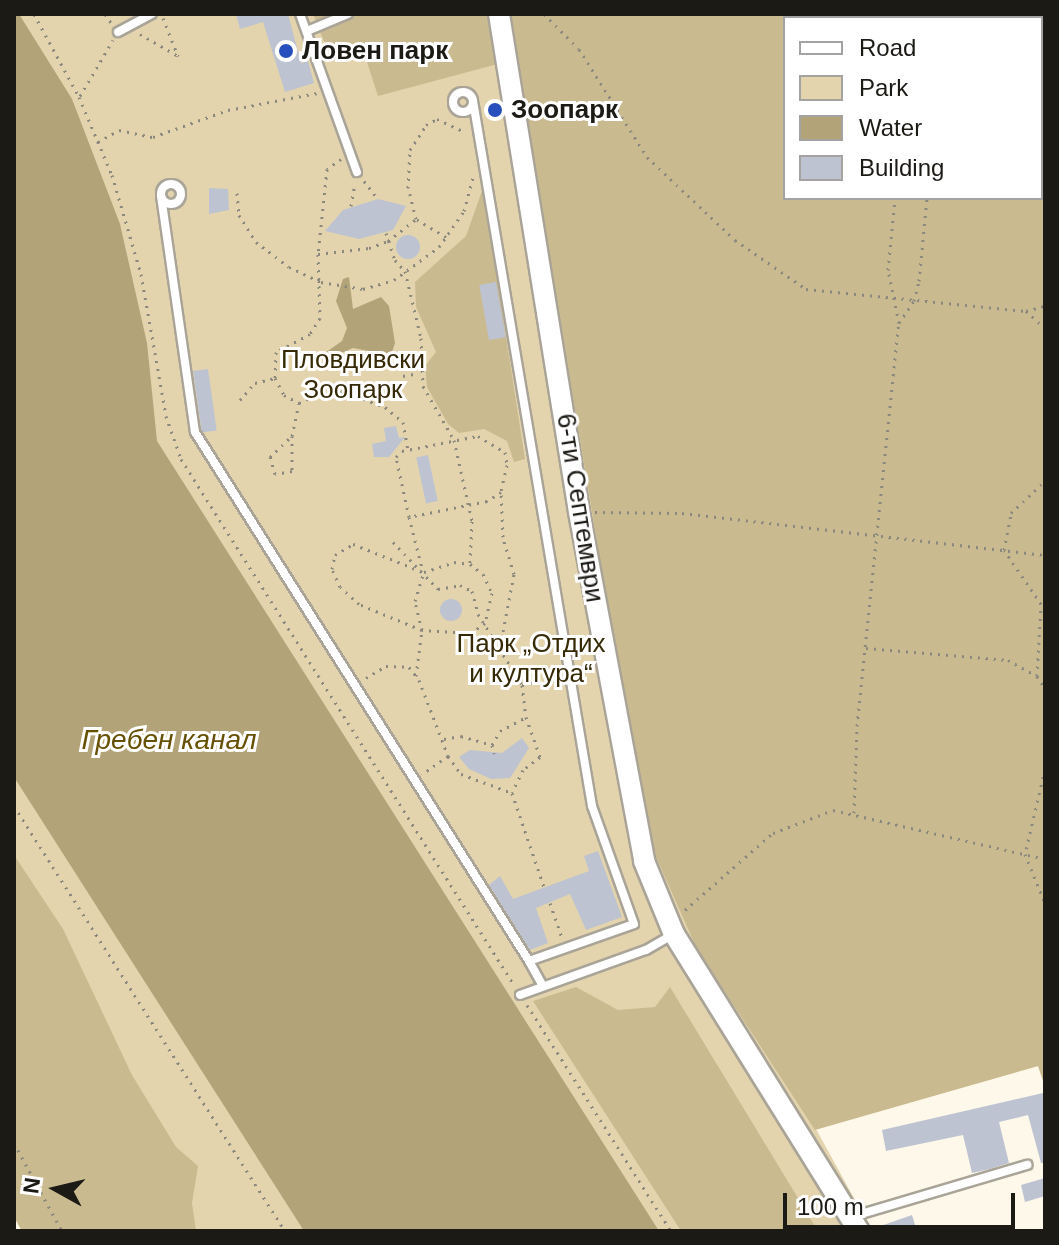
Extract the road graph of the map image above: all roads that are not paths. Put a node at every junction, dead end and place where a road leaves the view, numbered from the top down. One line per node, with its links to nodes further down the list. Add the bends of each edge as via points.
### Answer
1 (152, 14): 6 (lane)
2 (300, 14): 5 (lane)
3 (348, 14): 5 (lane)
4 (499, 14): 10 (street, 6-ти Септември, via 635,827)
5 (307, 31): 8 (lane)
6 (118, 32)
7 (473, 101): 11 (lane, via 592,806 634,924)
8 (357, 172)
9 (161, 196): 11 (lane, via 195,432)
10 (672, 929): 12 (lane, via 646,950); 15 (street, 6-ти Септември)
11 (529, 961): 12 (lane)
12 (543, 986): 13 (lane)
13 (520, 995)
14 (1027, 1165): 15 (lane)
15 (855, 1224)

